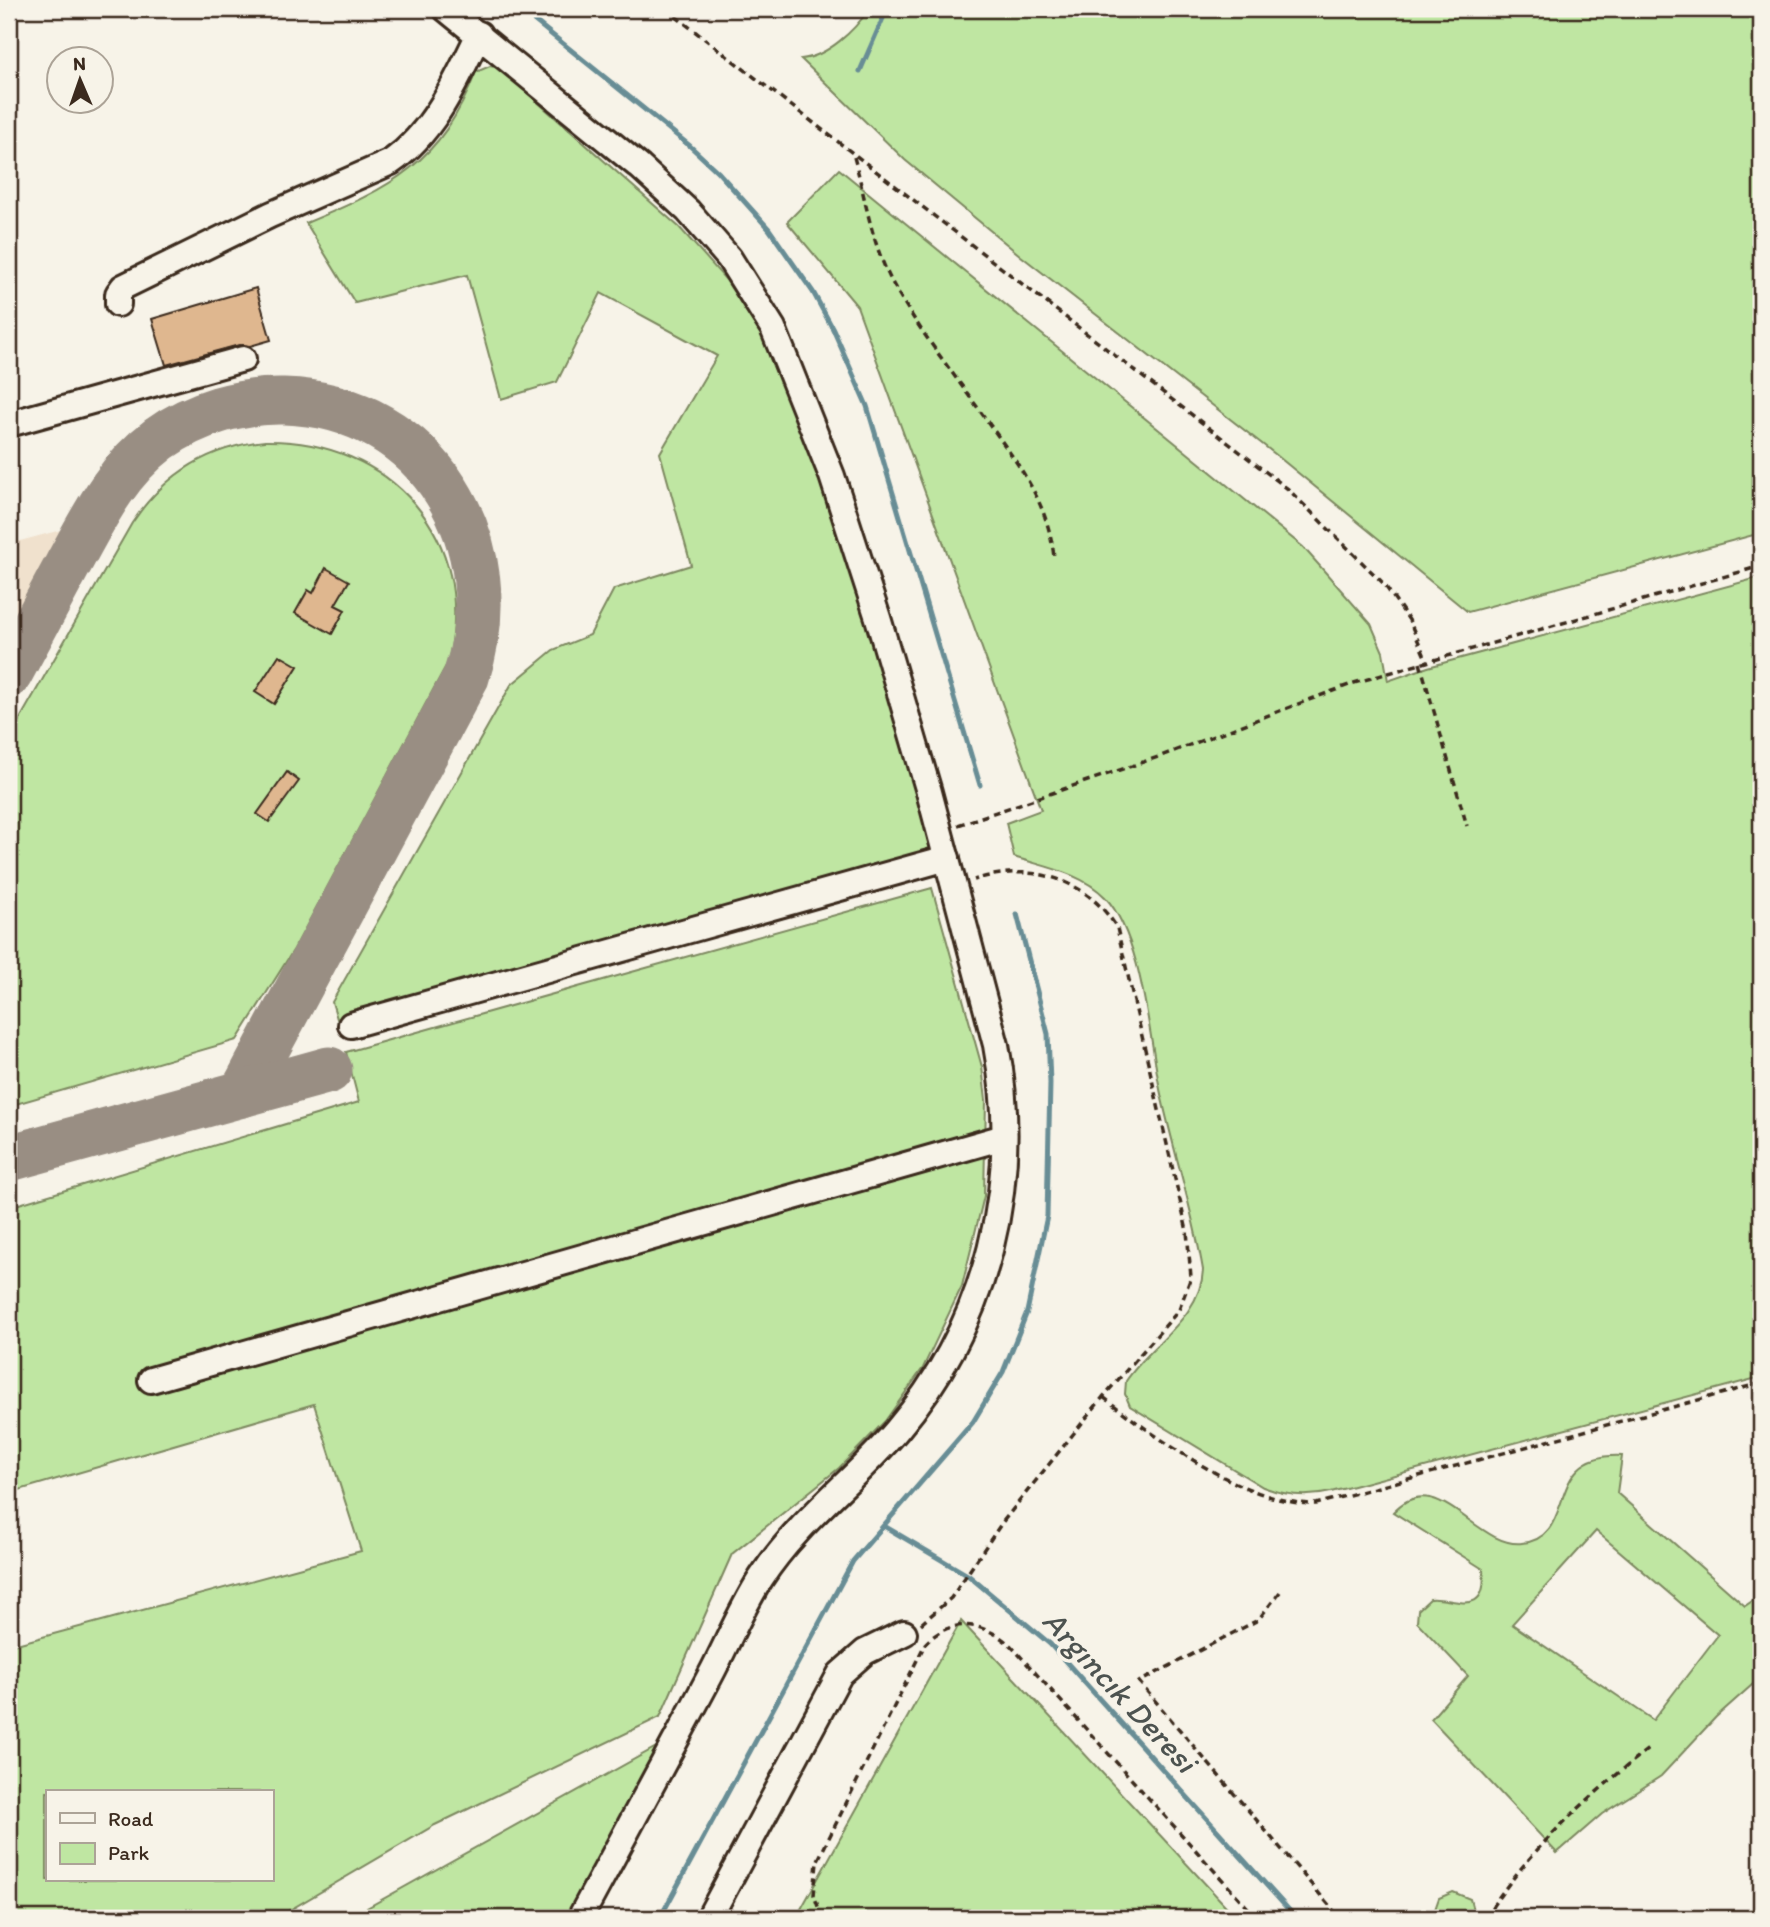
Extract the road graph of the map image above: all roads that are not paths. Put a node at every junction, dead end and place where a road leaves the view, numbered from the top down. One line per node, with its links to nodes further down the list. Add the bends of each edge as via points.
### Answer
1 (446, 9): 2 (lane)
2 (479, 34): 3 (lane, via 430,125 406,152 123,287); 6 (lane, via 688,211 729,258 761,305 785,352 832,476)
3 (118, 304)
4 (243, 359): 5 (lane)
5 (9, 424)
6 (947, 858): 7 (lane); 8 (lane, via 996,1045 1004,1093)
7 (351, 1025)
8 (1004, 1137): 9 (lane); 11 (lane, via 1002,1199 994,1240 951,1353 897,1431 810,1519 761,1578)
9 (151, 1380)
10 (904, 1633): 12 (lane, via 865,1652 840,1674)
11 (579, 1918)
12 (709, 1918)

